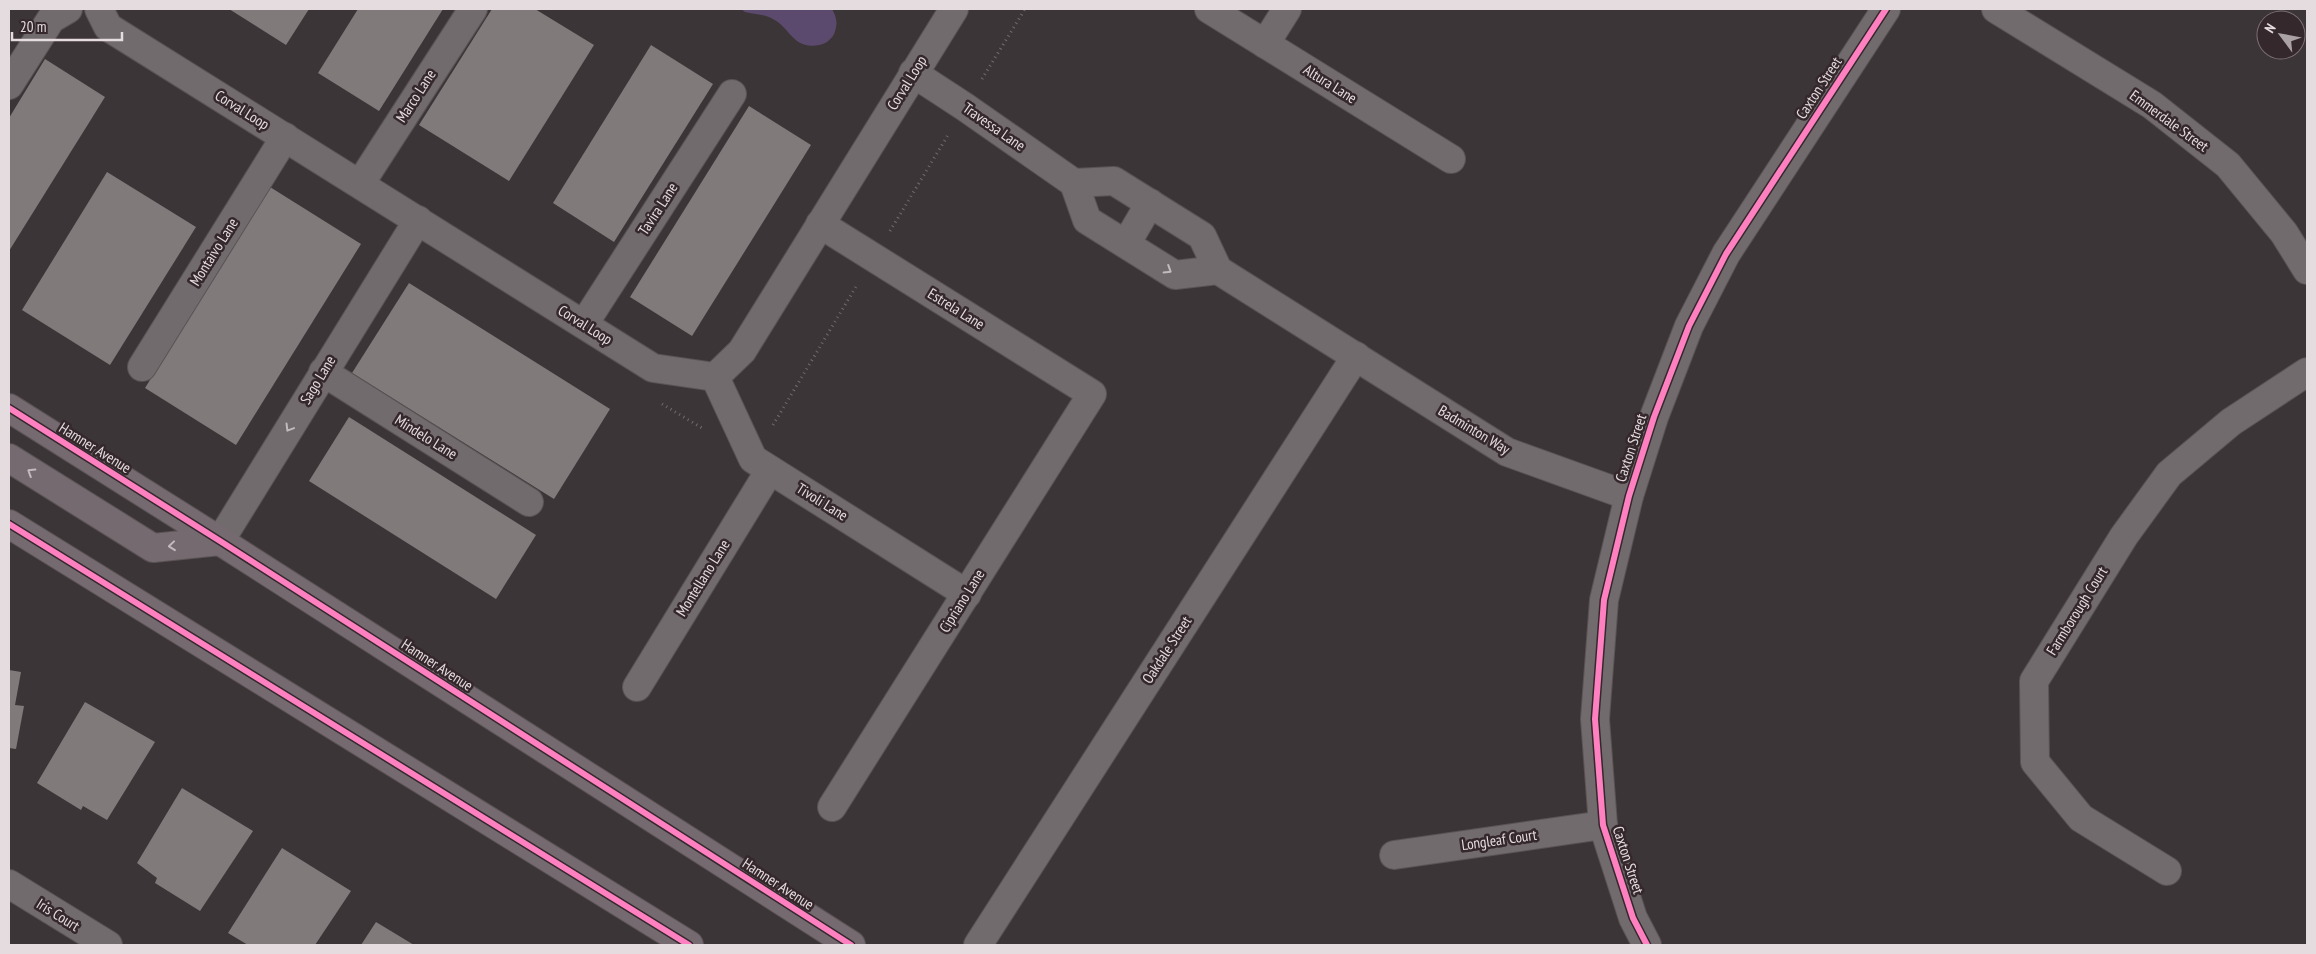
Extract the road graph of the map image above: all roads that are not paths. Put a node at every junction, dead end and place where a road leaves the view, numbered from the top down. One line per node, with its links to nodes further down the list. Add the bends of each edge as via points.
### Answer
1 (68, 9): 11 (street, via 51,19)
2 (99, 9): 13 (street, Corval Loop, via 108,28)
3 (473, 9): 15 (street, Marco Lane)
4 (954, 9): 10 (street, Corval Loop)
5 (1209, 9): 9 (street, Altura Lane)
6 (1286, 9): 9 (street)
7 (1886, 9): 33 (street, Caxton Street, via 1718,270 1688,326)
8 (1996, 9): 22 (street, Emmerdale Street, via 2152,105 2228,165 2284,233)
9 (1265, 44): 14 (street, Altura Lane)
10 (913, 73): 16 (street, Travessa Lane); 19 (street, Corval Loop)
11 (9, 85)
12 (732, 94): 23 (street, Tavira Lane)
13 (285, 137): 15 (street, Corval Loop); 25 (street, Montaivo Lane)
14 (1451, 159)
15 (360, 184): 18 (street, Corval Loop)
16 (1074, 184): 17 (street, via 1114,181); 20 (street, via 1087,220)
17 (1150, 203): 20 (street); 21 (street, via 1202,236)
18 (418, 220): 23 (street, Corval Loop); 26 (street, Sago Lane)
19 (820, 224): 28 (street, Corval Loop, via 742,351); 29 (street, Estrela Lane)
20 (1126, 244): 21 (street, one-way to 21, via 1176,275)
21 (1218, 270): 24 (street)
22 (2307, 270)
23 (584, 324): 28 (street, Corval Loop, via 654,368)
24 (1356, 356): 33 (street, Badminton Way, via 1507,452); 47 (street, Oakdale Street)
25 (142, 367)
26 (323, 372): 34 (street, Mindelo Lane); 36 (street, Sago Lane, one-way to 36)
27 (2307, 372): 42 (street, Farmborough Court, via 2231,422 2169,474 2124,536 2034,681 2035,762 2081,818)
28 (715, 377): 32 (street, Tivoli Lane, via 753,459)
29 (1092, 394): 37 (street, Cipriano Lane)
30 (9, 408): 36 (main road, Hamner Avenue)
31 (9, 458): 36 (main road, one-way to 31, via 153,548)
32 (770, 470): 37 (street, Tivoli Lane); 38 (street, Montellano Lane)
33 (1629, 496): 40 (street, Caxton Street, via 1604,600 1595,719)
34 (529, 502)
35 (9, 524): 45 (main road)
36 (220, 541): 46 (main road, Hamner Avenue)
37 (967, 594): 39 (street, Cipriano Lane)
38 (637, 687)
39 (832, 808)
40 (1603, 824): 41 (street, Longleaf Court); 48 (street, Caxton Street, via 1633,918)
41 (1394, 855)
42 (2167, 871)
43 (9, 884): 44 (street, Iris Court)
44 (108, 945)
45 (689, 945)
46 (851, 945)
47 (978, 945)
48 (1647, 945)

